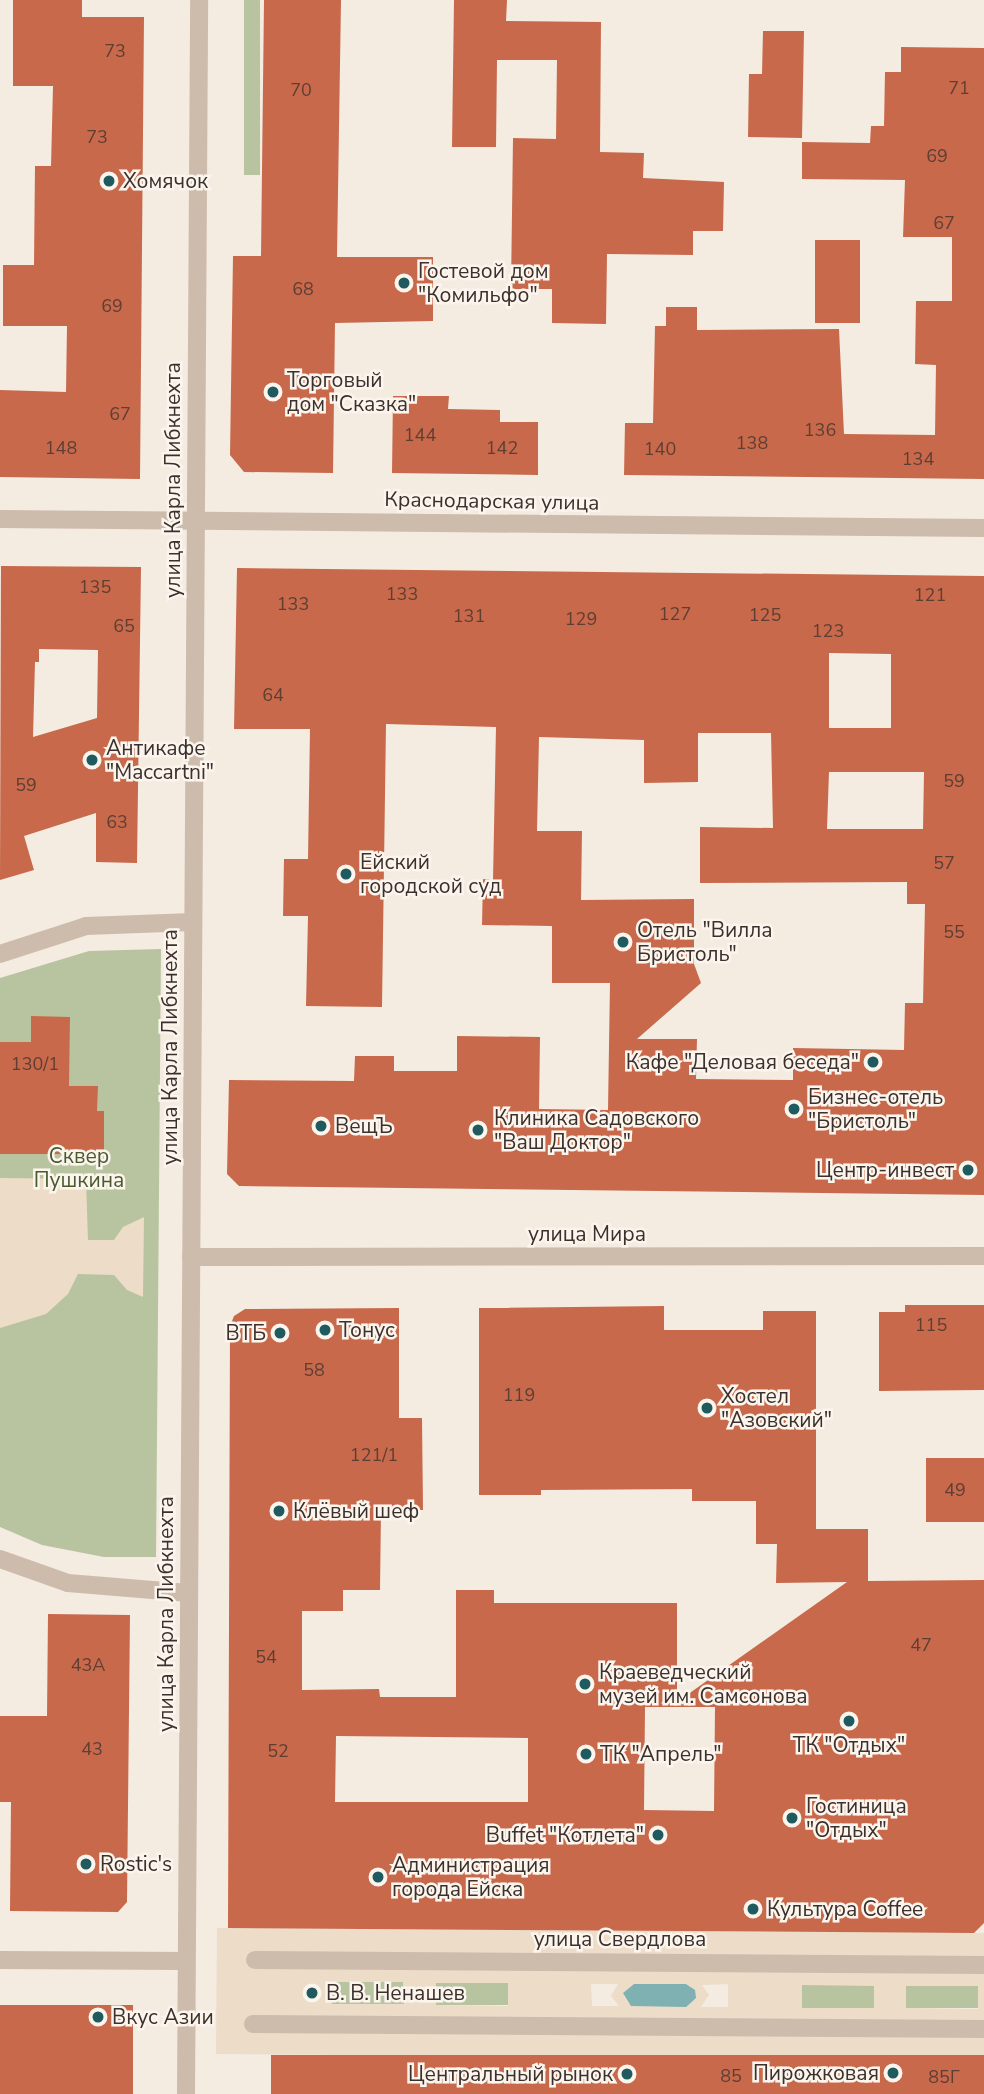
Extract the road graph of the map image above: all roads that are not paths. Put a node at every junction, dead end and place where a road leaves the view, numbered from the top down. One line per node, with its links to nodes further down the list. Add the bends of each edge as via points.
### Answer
1 (200, 0): 3 (street, улица Карла Либкнехта)
2 (0, 519): 3 (street, Краснодарская улица)
3 (196, 521): 4 (street, Краснодарская улица); 5 (street, улица Карла Либкнехта)
4 (984, 528)
5 (193, 922): 6 (street, via 86,926); 8 (street, улица Карла Либкнехта)
6 (0, 954)
7 (984, 1256): 8 (street, улица Мира)
8 (191, 1257): 10 (street, улица Карла Либкнехта)
9 (0, 1559): 10 (street, via 68,1583)
10 (189, 1593): 13 (street, улица Карла Либкнехта)
11 (0, 1959): 13 (street)
12 (255, 1960): 14 (street, улица Свердлова)
13 (186, 1961): 17 (street, улица Карла Либкнехта)
14 (984, 1965)
15 (253, 2024): 16 (street)
16 (984, 2029)
17 (186, 2094)

